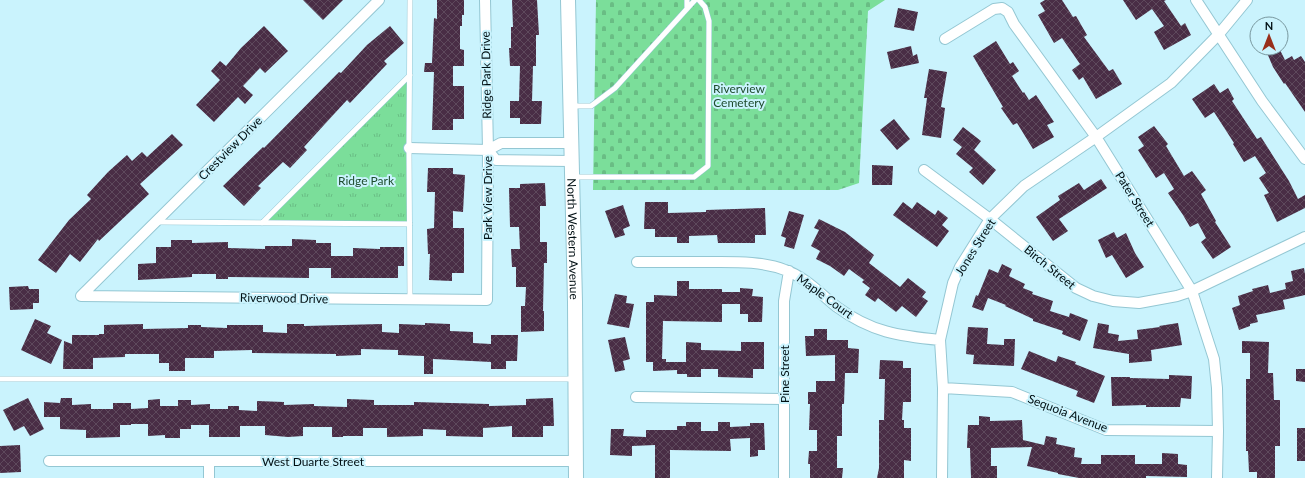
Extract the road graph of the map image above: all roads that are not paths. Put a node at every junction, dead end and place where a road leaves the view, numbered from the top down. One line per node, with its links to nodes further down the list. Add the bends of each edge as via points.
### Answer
1 (379, 0): 24 (street, Crestview Drive)
2 (410, 0): 13 (lane)
3 (484, 0): 18 (street, Ridge Park Drive)
4 (568, 0): 14 (main road, North Western Avenue)
5 (687, 0): 10 (lane)
6 (695, 0): 10 (lane)
7 (699, 0): 22 (lane, via 705,7 709,21 708,166 694,177)
8 (1196, 0): 11 (street)
9 (1247, 0): 11 (street, Jones Street)
10 (688, 8): 14 (lane, via 615,88 591,106)
11 (1219, 34): 15 (street, Jones Street, via 1171,82); 19 (street, via 1262,101)
12 (945, 39): 15 (street, Pater Street, via 994,9 1002,8 1008,12 1014,24)
13 (410, 75): 17 (lane); 25 (lane)
14 (570, 106): 16 (main road, North Western Avenue)
15 (1096, 137): 23 (street, Jones Street, via 1024,186); 30 (street, Pater Street)
16 (571, 143): 18 (street, via 501,143); 20 (main road, North Western Avenue)
17 (409, 148): 18 (street, Park View Drive); 26 (lane)
18 (488, 150): 20 (street, via 496,160); 33 (street, Park View Drive)
19 (1305, 159)
20 (571, 161): 22 (main road, North Western Avenue)
21 (924, 170): 23 (street, Birch Street)
22 (571, 177): 36 (main road, North Western Avenue)
23 (990, 219): 30 (street, Birch Street, via 1076,288 1093,296 1138,303); 34 (street, Jones Street, via 953,283)
24 (156, 222): 25 (lane); 31 (street, Crestview Drive)
25 (262, 223): 26 (lane)
26 (410, 224): 32 (lane)
27 (1305, 237): 30 (street, Birch Street)
28 (637, 262): 29 (street, Maple Court, via 744,263)
29 (789, 271): 34 (street, Maple Court, via 802,277 862,323 889,333); 39 (street, Pine Street, via 784,301)
30 (1192, 291): 40 (street, Pater Street, via 1214,359)
31 (81, 296): 32 (street, Riverwood Drive)
32 (410, 300): 33 (street, Riverwood Drive)
33 (487, 300)
34 (940, 340): 37 (street, Jones Street)
35 (0, 379): 36 (lane)
36 (576, 379): 43 (main road, North Western Avenue)
37 (942, 388): 40 (street, Sequoia Avenue, via 1012,392 1106,430); 47 (street, Jones Street)
38 (636, 397): 39 (street)
39 (784, 398): 46 (street, Pine Street)
40 (1218, 431): 48 (street, Pater Street)
41 (49, 461): 42 (street, West Duarte Street)
42 (209, 461): 43 (street, West Duarte Street); 44 (street)
43 (576, 461): 45 (main road, North Western Avenue)
44 (209, 478)
45 (576, 478)
46 (784, 478)
47 (942, 478)
48 (1217, 478)

